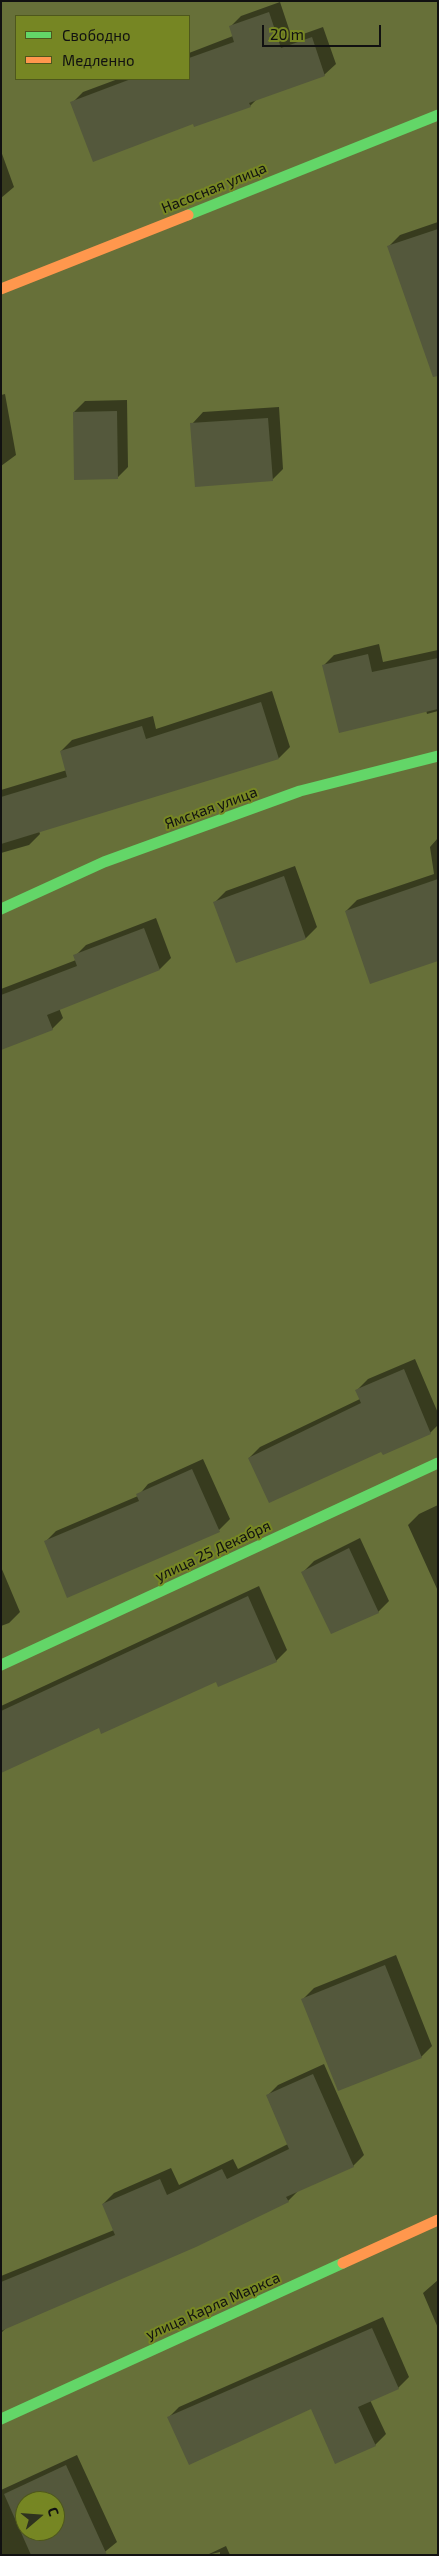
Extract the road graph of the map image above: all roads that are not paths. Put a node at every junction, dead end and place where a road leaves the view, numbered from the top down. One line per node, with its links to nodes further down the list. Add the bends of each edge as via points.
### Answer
1 (438, 115): 2 (street, Насосная улица)
2 (1, 289)
3 (438, 756): 4 (street, Ямская улица, via 300,791 104,862)
4 (1, 910)
5 (438, 1464): 6 (street, улица 25 Декабря)
6 (1, 1666)
7 (438, 2220): 8 (street, улица Карла Маркса)
8 (1, 2419)

